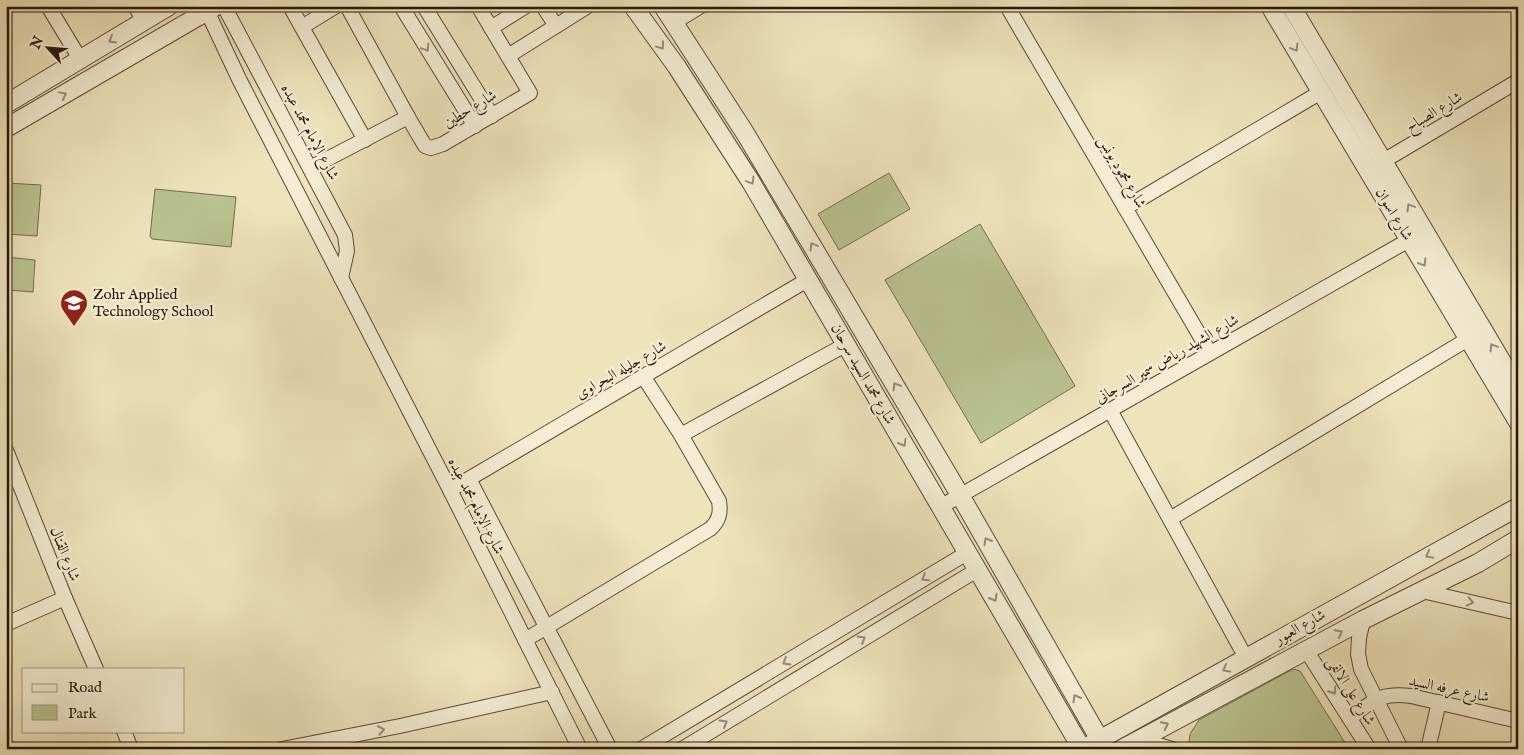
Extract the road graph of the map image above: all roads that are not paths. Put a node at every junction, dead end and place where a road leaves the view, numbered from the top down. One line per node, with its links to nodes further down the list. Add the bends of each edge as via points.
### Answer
1 (48, 6): 25 (street)
2 (169, 6): 19 (street)
3 (290, 6): 22 (street)
4 (336, 6): 22 (street)
5 (348, 6): 32 (street)
6 (401, 6): 33 (street, one-way to 33)
7 (424, 6): 31 (street)
8 (478, 6): 23 (street)
9 (526, 6): 23 (street)
10 (543, 6): 21 (street)
11 (588, 6): 21 (street)
12 (632, 6): 42 (street, شارع محمد السيد سرحان, one-way to 42, via 721,134)
13 (663, 6): 20 (street, شارع محمد السيد سرحان)
14 (700, 6): 20 (street)
15 (1007, 6): 39 (street, شارع محمود يونس)
16 (1270, 6): 28 (street, شارع اسوان, one-way to 28)
17 (1291, 6): 36 (street, شارع اسوان)
18 (216, 8): 30 (street, one-way to 18); 37 (street, شارع الإمام محمد عبده); 41 (street, شارع الإمام محمد عبده, via 239,79)
19 (140, 13): 25 (street, one-way to 25)
20 (673, 23): 54 (street, شارع محمد السيد سرحان, one-way to 20, via 745,132)
21 (556, 26): 24 (street)
22 (302, 27): 35 (street)
23 (491, 28): 24 (street)
24 (508, 56): 31 (street, شارع حطين, via 530,93)
25 (80, 59): 27 (street)
26 (1518, 81): 36 (street, شارع الصباح)
27 (32, 88): 29 (street); 30 (street)
28 (1321, 92): 38 (street, شارع اسوان); 39 (street)
29 (6, 104)
30 (42, 107): 34 (street)
31 (492, 116): 33 (street, شارع حطين)
32 (408, 117): 33 (street, شارع حطين, via 426,146 431,148); 35 (street)
33 (475, 126)
34 (6, 128)
35 (365, 140): 37 (street)
36 (1383, 161): 38 (street, شارع الصباح); 47 (street, شارع اسوان, one-way to 36)
37 (310, 168): 41 (street, شارع الإمام محمد عبده, via 345,235 347,251)
38 (1368, 170): 40 (street, شارع اسوان)
39 (1125, 208): 45 (street, شارع محمود يونس)
40 (1409, 240): 43 (street, شارع اسوان, one-way to 43); 45 (street, شارع الشهيد رياض سمير السرجانى)
41 (341, 278): 53 (street, شارع الإمام محمد عبده)
42 (809, 279): 44 (street, شارع محمد السيد سرحان); 46 (street, شارع جليله البحراوى)
43 (1468, 339): 49 (street, شارع اسوان); 57 (street)
44 (845, 345): 50 (street); 55 (street, شارع محمد السيد سرحان, one-way to 55)
45 (1210, 353): 48 (street, شارع الشهيد رياض سمير السرجانى)
46 (643, 376): 50 (street); 52 (street, شارع جليله البحراوى)
47 (1518, 388)
48 (1110, 410): 54 (street, شارع الشهيد رياض سمير السرجانى); 57 (street)
49 (1518, 422)
50 (681, 435): 69 (street, via 718,501 720,508 716,524)
51 (6, 450): 65 (street, شارع القنال)
52 (469, 479): 53 (street, شارع جليله البحراوى); 69 (street, شارع الإمام محمد عبده)
53 (450, 490): 70 (street, شارع الإمام محمد عبده)
54 (960, 495): 55 (street, شارع الشهيد رياض سمير السرجانى); 81 (street, شارع محمد السيد سرحان, one-way to 54)
55 (940, 507): 60 (street, شارع محمد السيد سرحان)
56 (1518, 507): 58 (street, شارع العبور)
57 (1170, 519): 72 (street)
58 (1464, 536): 61 (street, via 1463,548 1467,558); 62 (street, شارع العبور, one-way to 62)
59 (1518, 539): 61 (street, شارع العبور)
60 (967, 553): 63 (street, شارع محمد السيد سرحان); 86 (street, one-way to 86)
61 (1478, 563): 64 (street, شارع العبور)
62 (1407, 567): 64 (street, via 1422,578); 72 (street, شارع العبور)
63 (977, 570): 87 (street, one-way to 63); 88 (street, شارع محمد السيد سرحان, one-way to 88)
64 (1419, 592): 66 (street, one-way to 66); 67 (street, شارع العبور)
65 (65, 598): 68 (street); 73 (street, شارع القنال)
66 (1518, 613)
67 (1363, 620): 71 (street, شارع العبور, one-way to 67); 75 (street, شارع على الالفى, via 1358,654 1361,669)
68 (6, 624)
69 (546, 627): 70 (street); 85 (street, شارع الإمام محمد عبده)
70 (525, 640): 74 (street, شارع الإمام محمد عبده)
71 (1306, 650): 77 (street, شارع على الالفى, one-way to 77); 80 (street, شارع العبور, one-way to 71)
72 (1246, 658): 81 (street, شارع العبور, one-way to 81)
73 (96, 668)
74 (552, 692): 83 (street, one-way to 74); 84 (street, شارع الإمام محمد عبده)
75 (1377, 699): 76 (street, شارع عرفه السيد, via 1394,694); 77 (street, شارع عرفه السيد); 92 (street, شارع على الالفى)
76 (1439, 702): 78 (street, شارع عرفه السيد); 93 (street)
77 (1350, 718): 91 (street, شارع على الالفى)
78 (1518, 721)
79 (124, 732): 82 (street)
80 (1138, 739): 89 (street, شارع العبور); 90 (street)
81 (1100, 740): 88 (street, شارع العبور)
82 (132, 749)
83 (282, 749)
84 (580, 749)
85 (610, 749)
86 (641, 749)
87 (682, 749)
88 (1083, 749)
89 (1122, 749)
90 (1172, 749)
91 (1369, 749)
92 (1401, 749)
93 (1428, 749)

